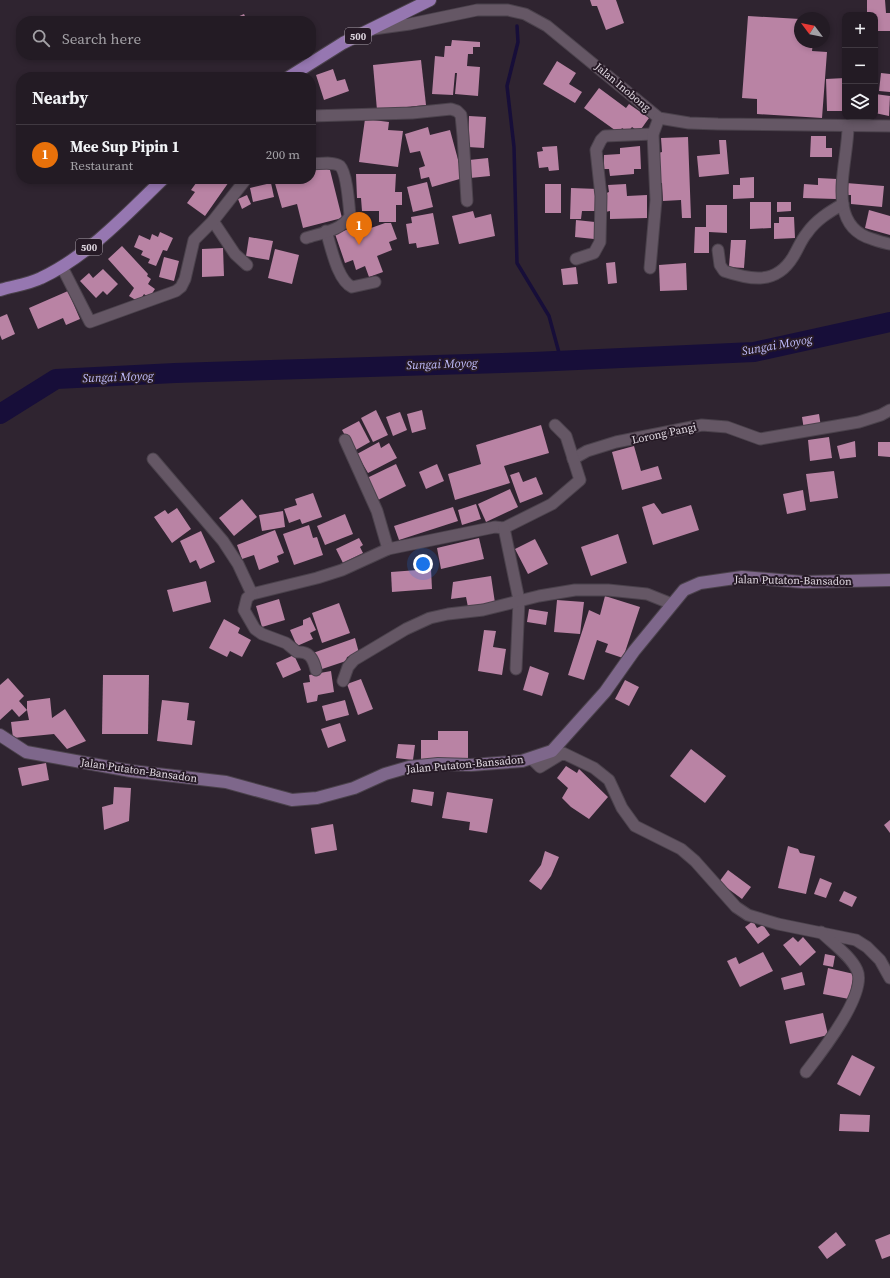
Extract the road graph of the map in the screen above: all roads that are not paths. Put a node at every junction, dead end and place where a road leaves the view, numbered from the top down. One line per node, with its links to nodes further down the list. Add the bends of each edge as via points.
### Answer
1 (430, 0): 2 (main road, 500)
2 (372, 29): 3 (main road, 500); 5 (street, Jalan Inobong, via 478,10 494,9 524,14 553,31)
3 (297, 72)
4 (316, 116): 12 (street, via 412,113 451,109 457,111 461,115)
5 (659, 118): 7 (street, Jalan Inobong, via 699,123); 8 (street)
6 (890, 126): 7 (street, Jalan Inobong)
7 (848, 127): 13 (street, via 847,155 841,190)
8 (653, 134): 19 (street, via 605,136 601,140 596,150 601,196 600,242 594,253); 22 (street, via 656,200)
9 (316, 164): 15 (street, via 333,164 344,172 350,216 340,227)
10 (158, 184): 21 (main road, 500, via 101,237)
11 (242, 184): 14 (street)
12 (466, 201)
13 (843, 204): 17 (street, via 850,226 856,233); 18 (street, via 819,218 806,233 786,267 774,276 747,276 724,271 720,265)
14 (213, 221): 20 (street, via 235,254); 21 (street, via 194,240 184,279 176,292 90,322)
15 (326, 232): 16 (street); 23 (street, via 346,283 352,287)
16 (306, 238)
17 (890, 244)
18 (718, 250)
19 (576, 260)
20 (247, 265)
21 (62, 267): 24 (main road, 500, via 40,278)
22 (650, 268)
23 (375, 282)
24 (0, 290)
25 (890, 410): 29 (street, Lorong Pangi, via 859,422 760,439 727,427 702,425 616,442 587,451)
26 (555, 425): 29 (street, via 566,436)
27 (345, 440): 31 (street, via 377,511)
28 (153, 459): 33 (street, via 223,541 238,564)
29 (573, 459): 30 (street, via 580,480 552,504)
30 (504, 528): 31 (street, via 495,527); 34 (street)
31 (388, 549): 33 (street, via 336,572)
32 (890, 580): 35 (street, Jalan Putaton-Bansadon, via 803,582 742,577 700,583 684,590)
33 (252, 594): 37 (street, via 247,598 244,610 255,629 286,643 296,652 308,654)
34 (519, 600): 35 (street, via 591,589 647,594); 36 (street); 38 (street, via 483,610 448,614 419,622 354,660 348,667)
35 (672, 604): 40 (street, Jalan Putaton-Bansadon, via 605,692 552,751)
36 (516, 669)
37 (316, 670)
38 (343, 681)
39 (0, 735): 40 (street, Jalan Putaton-Bansadon, via 26,752 131,771 226,782 292,800 335,794 409,767 438,764 471,765)
40 (531, 758): 41 (street, via 540,767 563,753 594,768 609,780 622,808 635,826 681,849 736,907 748,915 778,924)
41 (820, 932): 42 (street, via 856,940 867,947 880,960); 43 (street, via 853,963 858,972 857,987 853,1001 828,1045)
42 (890, 978)
43 (806, 1072)

